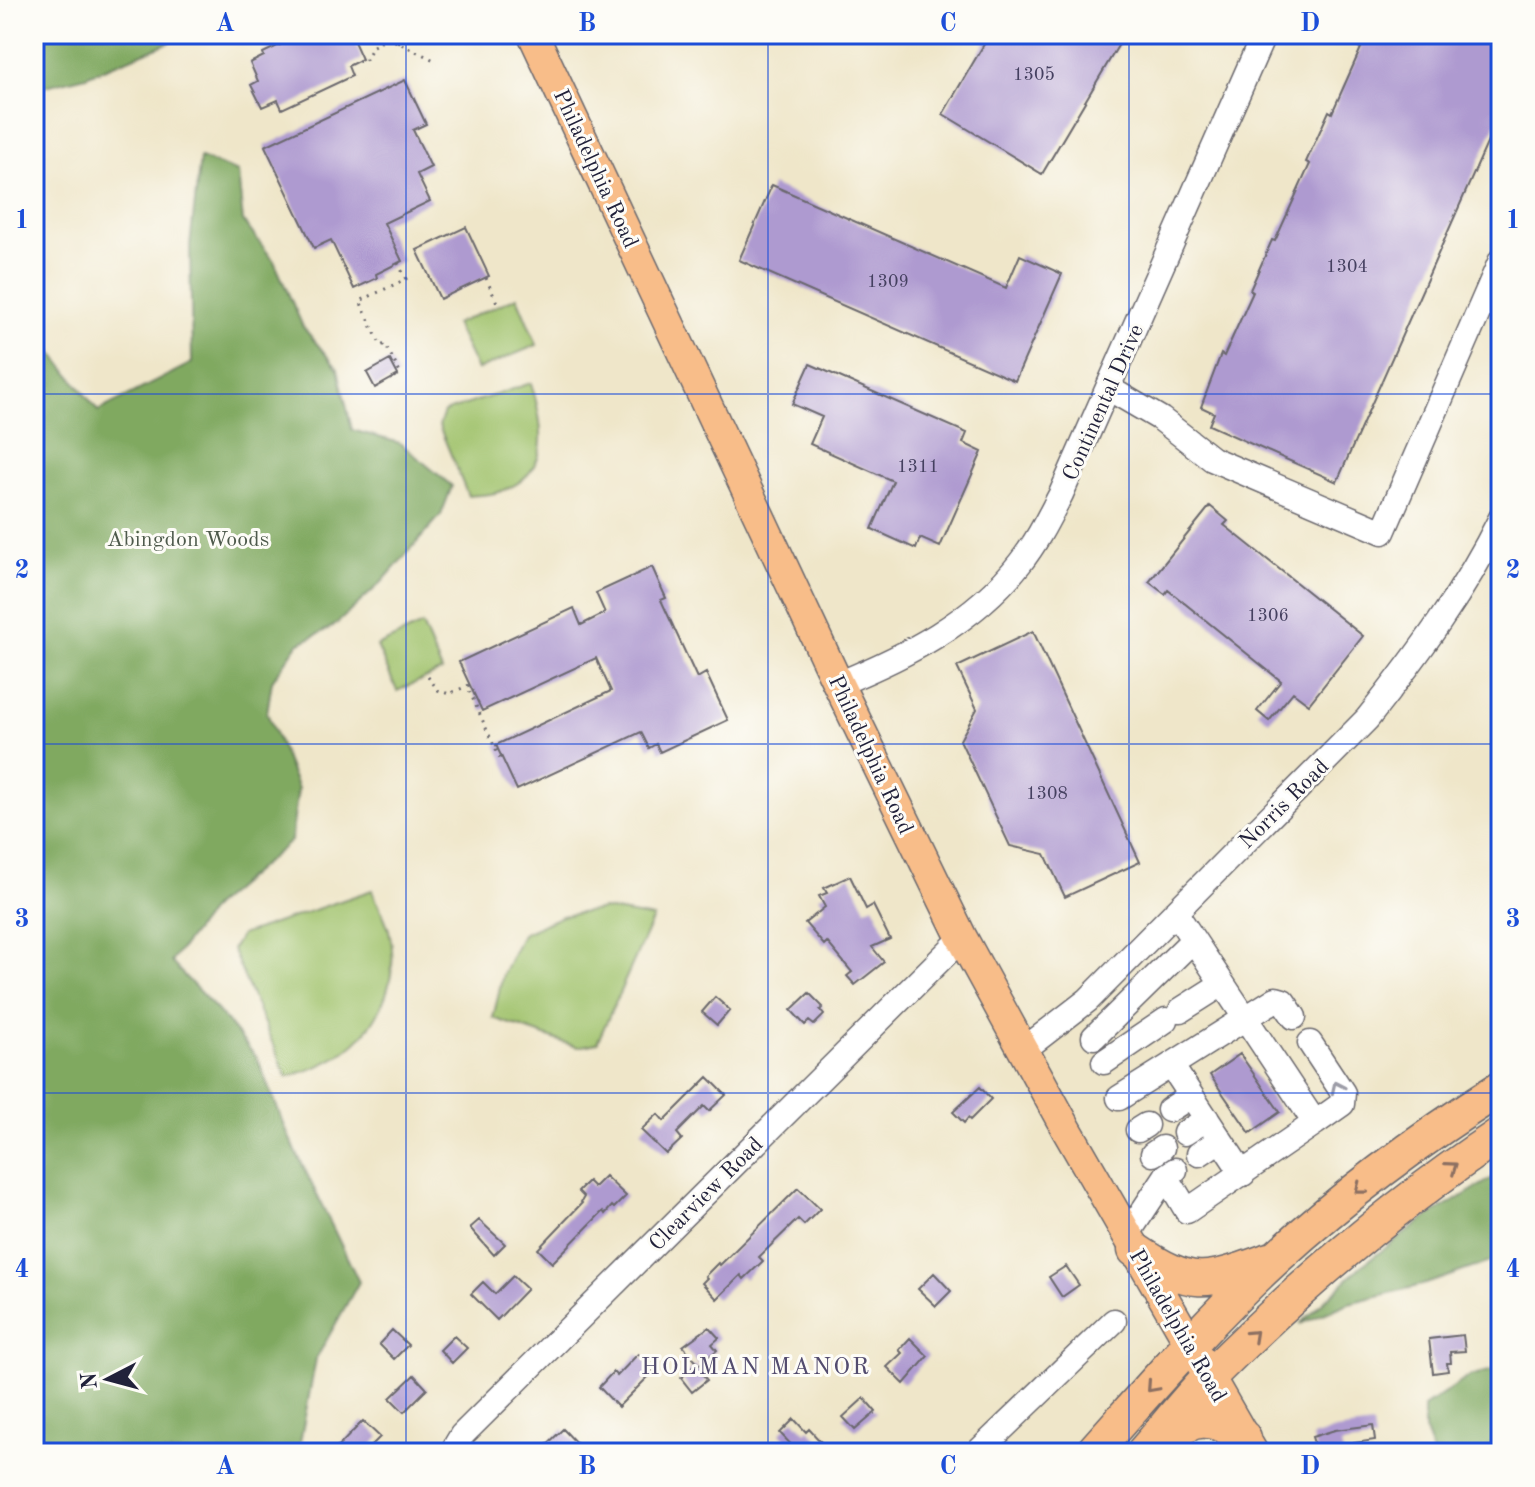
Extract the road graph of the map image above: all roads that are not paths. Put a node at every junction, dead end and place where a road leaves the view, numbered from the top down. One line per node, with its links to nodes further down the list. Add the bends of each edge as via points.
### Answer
1 (533, 34): 6 (main road, Philadelphia Road)
2 (1264, 34): 4 (street, Continental Drive)
3 (1501, 260): 4 (street, via 1383,532 1212,459 1161,419)
4 (1108, 388): 6 (street, Continental Drive, via 1050,515 1015,569 938,635)
5 (1501, 518): 7 (street, Norris Road, via 1463,589 1367,719)
6 (838, 684): 8 (main road, Philadelphia Road)
7 (1175, 912): 9 (street); 15 (street, Norris Road, via 1088,1000)
8 (962, 938): 15 (main road, Philadelphia Road); 36 (street, Clearview Road, via 462,1435)
9 (1193, 940): 10 (street); 13 (street)
10 (1222, 984): 12 (street); 16 (street)
11 (1294, 1017): 12 (street, via 1276,999)
12 (1245, 1019): 17 (street); 23 (street)
13 (1094, 1037)
14 (1310, 1043): 23 (street, one-way to 14, via 1342,1104 1343,1093)
15 (1022, 1051): 29 (main road, Philadelphia Road)
16 (1104, 1062)
17 (1171, 1065): 19 (street); 20 (street)
18 (1501, 1088): 30 (highway, one-way to 30, via 1421,1141)
19 (1191, 1096): 21 (street); 22 (street)
20 (1119, 1098)
21 (1169, 1110)
22 (1207, 1119): 24 (street); 26 (street)
23 (1315, 1123): 28 (street)
24 (1185, 1133)
25 (1501, 1134): 33 (highway, one-way to 25, via 1348,1248)
26 (1220, 1140): 27 (street); 28 (street)
27 (1199, 1154)
28 (1243, 1174): 29 (street, via 1187,1211 1171,1173)
29 (1131, 1242): 30 (highway, via 1159,1266 1192,1279 1226,1275); 32 (main road, Philadelphia Road)
30 (1277, 1257): 32 (highway)
31 (1114, 1321): 37 (street)
32 (1190, 1344): 33 (main road, Philadelphia Road); 38 (highway, one-way to 38)
33 (1209, 1377): 34 (main road, Philadelphia Road); 35 (highway)
34 (1249, 1445): 35 (highway, via 1230,1428 1198,1420)
35 (1149, 1446)
36 (456, 1453)
37 (977, 1453)
38 (1092, 1453)

